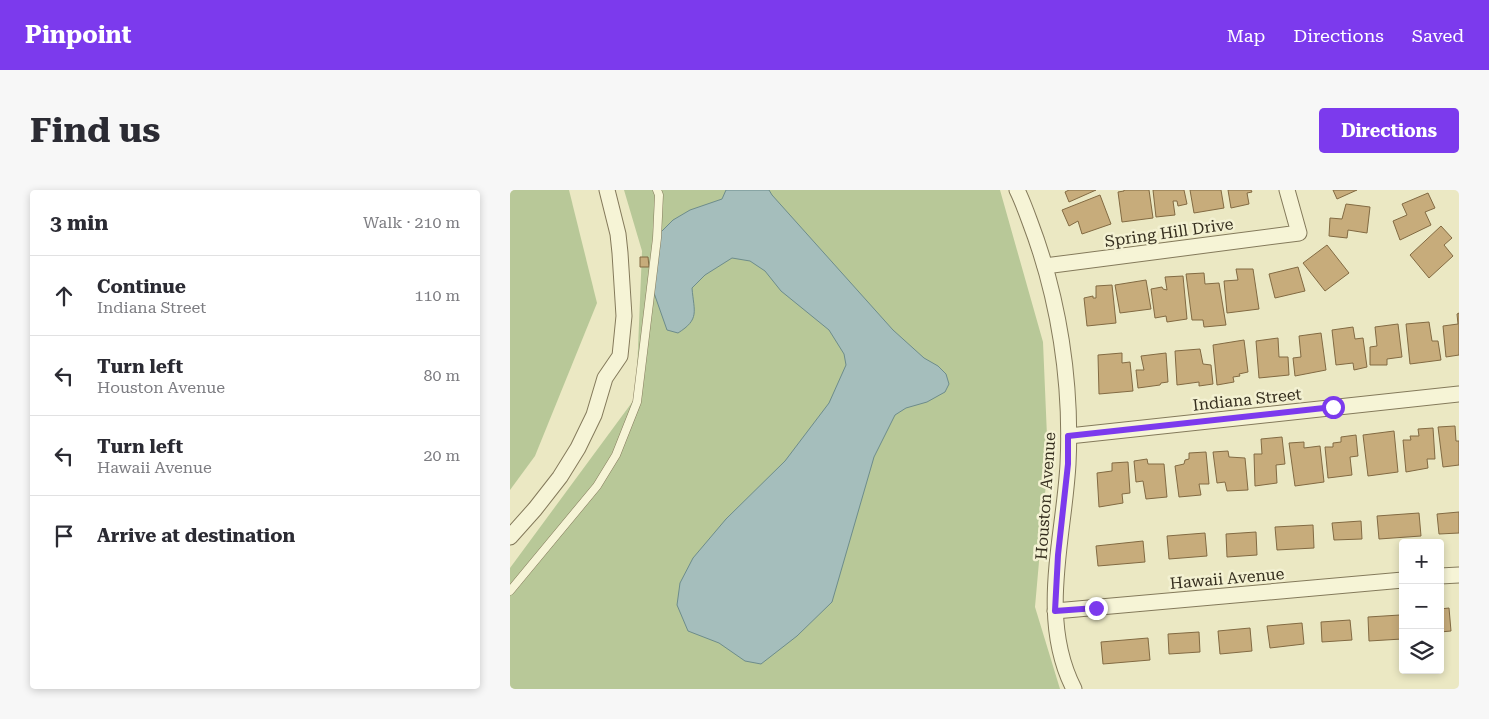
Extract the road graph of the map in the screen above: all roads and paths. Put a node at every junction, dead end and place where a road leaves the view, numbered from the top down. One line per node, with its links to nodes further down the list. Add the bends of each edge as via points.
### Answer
1 (607, 190): 8 (street, via 620,253 624,316 620,356 605,378 594,415 578,448 560,477)
2 (657, 190): 12 (lane, via 657,238 637,402 616,455 597,486)
3 (1017, 190): 5 (street, Houston Avenue)
4 (1287, 190): 5 (street, Spring Hill Drive, via 1298,233)
5 (1045, 266): 7 (street, Houston Avenue, via 1062,346)
6 (1459, 394): 7 (street, Indiana Street)
7 (1068, 436): 13 (street, Houston Avenue)
8 (510, 538)
9 (1459, 575): 10 (street)
10 (1444, 576)
11 (1399, 580): 13 (street, Hawaii Avenue)
12 (510, 592)
13 (1055, 611): 14 (street, Houston Avenue, via 1062,657)
14 (1074, 689)

